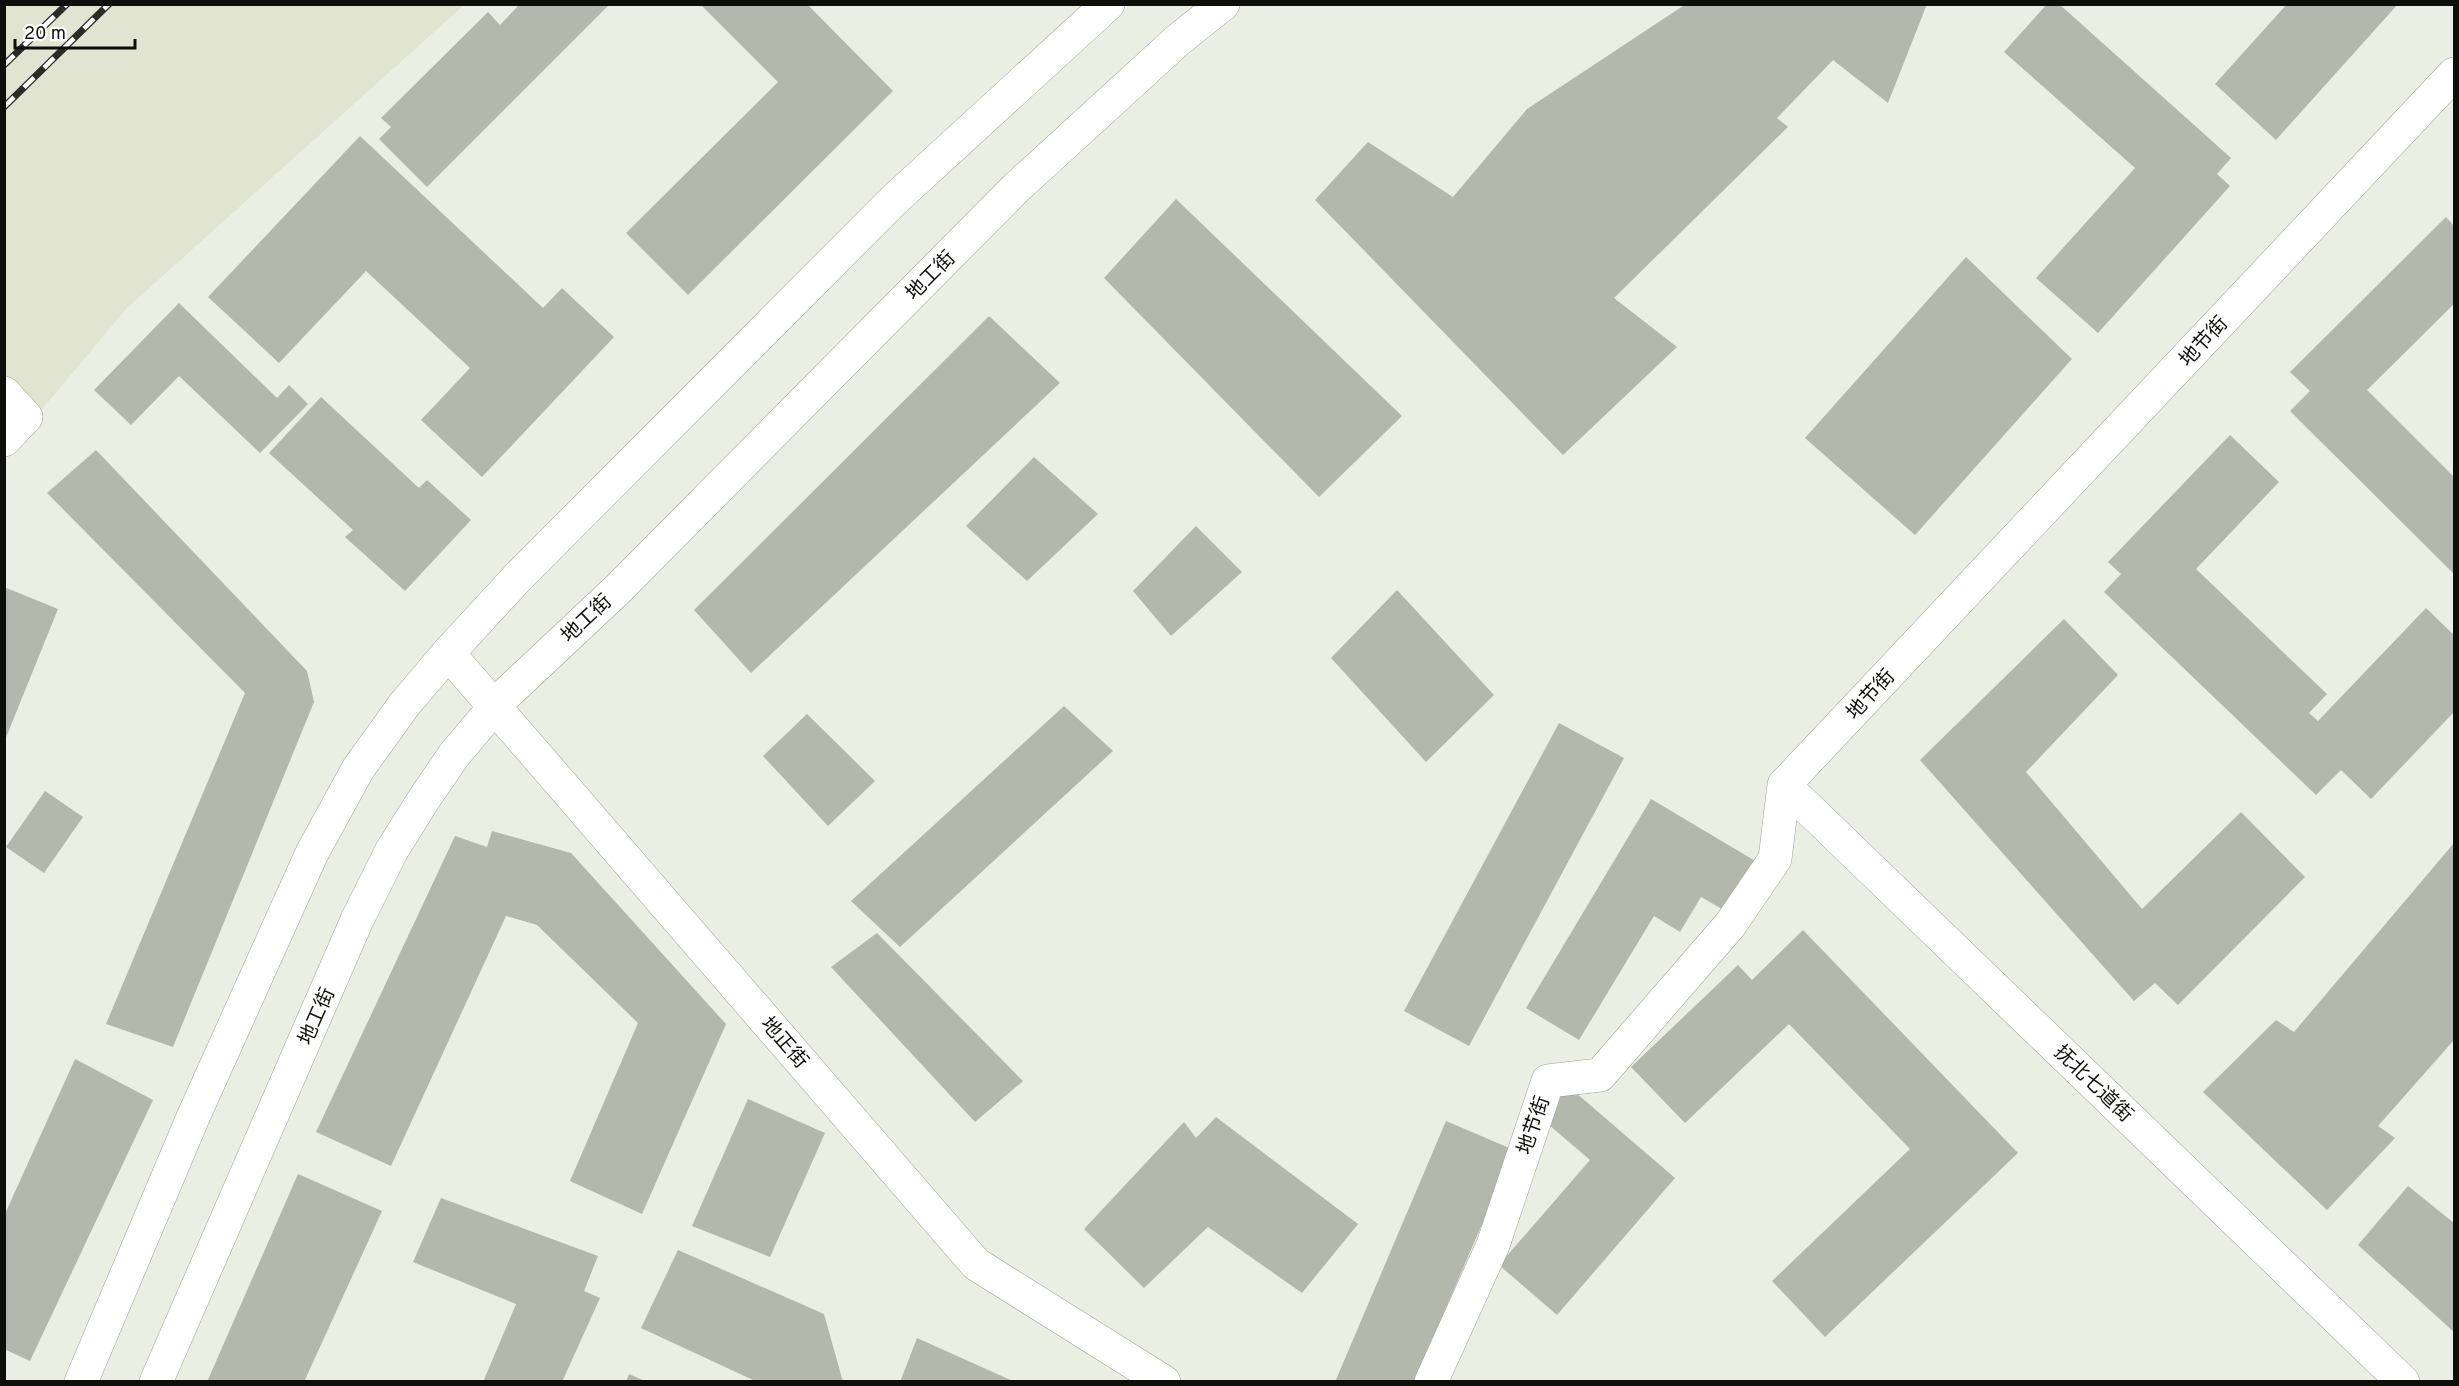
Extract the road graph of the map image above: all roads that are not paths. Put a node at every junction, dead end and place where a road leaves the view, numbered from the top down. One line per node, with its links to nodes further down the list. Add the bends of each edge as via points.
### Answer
1 (1108, 4): 6 (main road, via 894,200 519,576)
2 (1223, 4): 7 (main road, 地工街, via 1016,188 618,589)
3 (2454, 74): 8 (main road, 地节街)
4 (4, 393): 5 (main road, via 26,417)
5 (4, 440)
6 (448, 653): 7 (main road, 地正街); 9 (main road, via 358,769 312,853 194,1115)
7 (496, 705): 10 (main road, 地工街, via 454,754 392,850 357,920); 11 (main road, 地正街, via 976,1264)
8 (1785, 785): 12 (main road, 地节街, via 1775,859 1730,925 1600,1075 1548,1081 1493,1245); 13 (main road, 抚北七道街)
9 (81, 1382)
10 (156, 1382)
11 (1164, 1382)
12 (1431, 1382)
13 (2403, 1382)

